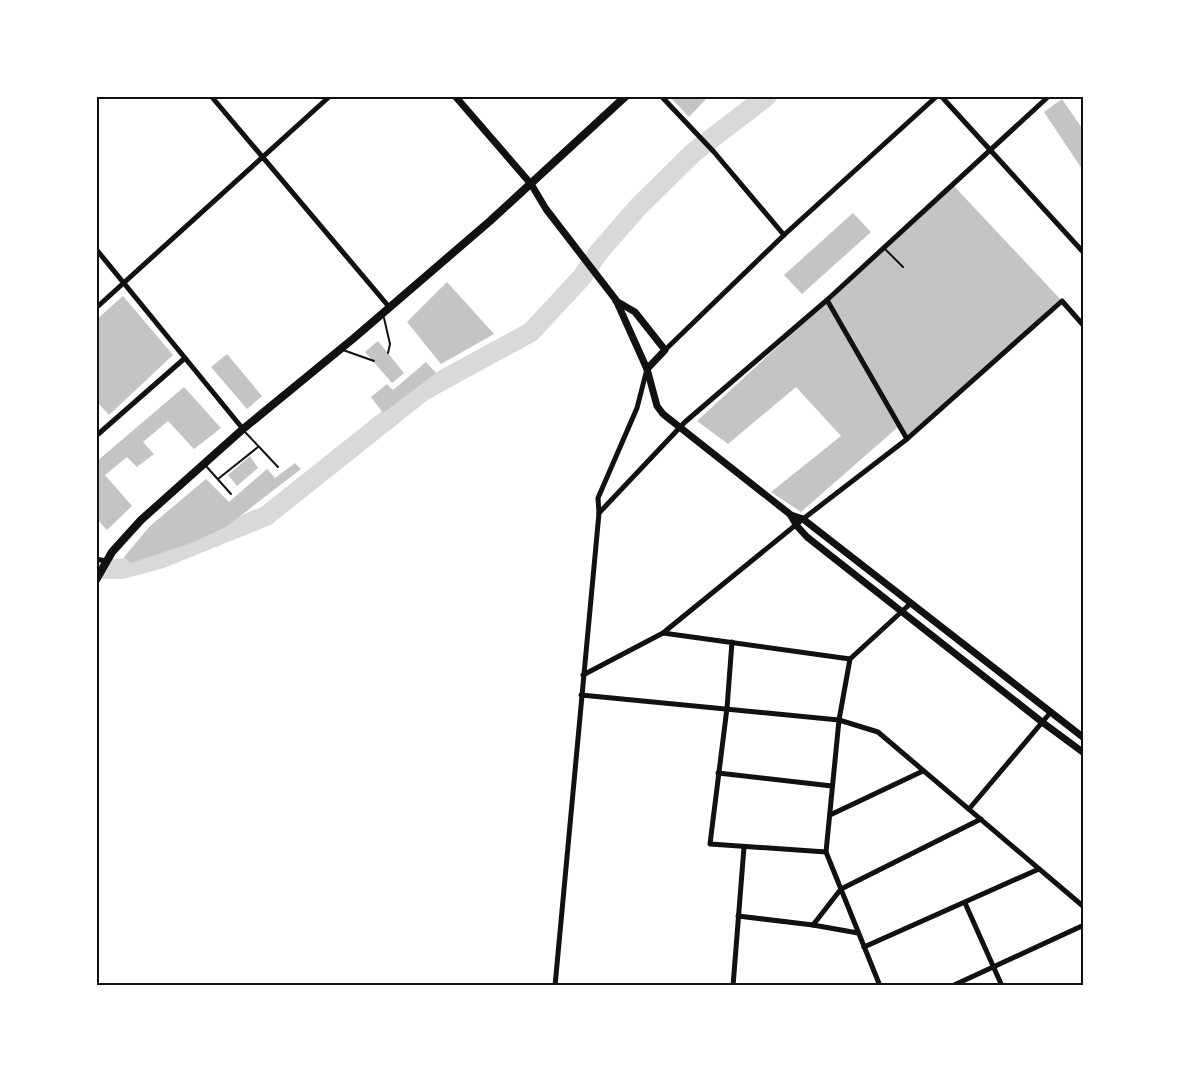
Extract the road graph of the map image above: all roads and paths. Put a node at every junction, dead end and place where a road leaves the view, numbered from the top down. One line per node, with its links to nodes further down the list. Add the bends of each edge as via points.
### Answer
1 (211, 96): 9 (street)
2 (330, 96): 9 (street)
3 (454, 96): 10 (street)
4 (626, 96): 10 (main road)
5 (661, 96): 11 (street)
6 (939, 96): 8 (street); 11 (street)
7 (1049, 96): 8 (street)
8 (990, 152): 12 (street); 14 (street)
9 (262, 157): 16 (street); 20 (street)
10 (531, 184): 17 (street); 20 (main road)
11 (784, 235): 23 (street)
12 (883, 248): 15 (lane); 18 (street)
13 (96, 249): 16 (street)
14 (1084, 253)
15 (903, 267)
16 (124, 283): 19 (street); 25 (street)
17 (616, 300): 23 (street, via 635,312); 27 (street)
18 (827, 300): 28 (street); 31 (street)
19 (96, 308)
20 (386, 311): 22 (main road); 24 (lane)
21 (1084, 326): 31 (street, via 1062,301)
22 (341, 349): 26 (lane); 29 (main road)
23 (665, 350): 27 (street)
24 (388, 353)
25 (185, 358): 29 (street); 30 (street)
26 (374, 361)
27 (647, 369): 28 (street, via 657,406); 37 (street, via 637,408 598,498)
28 (680, 428): 37 (street); 38 (street)
29 (243, 429): 32 (lane); 33 (main road)
30 (96, 436)
31 (907, 439): 39 (street)
32 (258, 447): 34 (lane); 35 (lane)
33 (204, 464): 35 (lane); 42 (main road, via 124,537)
34 (278, 467)
35 (218, 479): 36 (lane)
36 (231, 494)
37 (599, 513): 49 (street)
38 (791, 516): 39 (street); 40 (street)
39 (803, 519): 40 (street); 44 (street)
40 (797, 526): 45 (street); 46 (street)
41 (96, 559): 42 (street)
42 (105, 563): 43 (main road)
43 (96, 580)
44 (910, 604): 45 (street); 52 (street)
45 (902, 613): 48 (street); 54 (street)
46 (663, 633): 47 (street); 49 (street)
47 (732, 642): 48 (street); 51 (street)
48 (850, 659): 53 (street)
49 (583, 675): 50 (street)
50 (581, 695): 51 (street); 75 (street)
51 (727, 708): 53 (street); 58 (street)
52 (1050, 713): 54 (street); 55 (street)
53 (839, 720): 57 (street, via 878,732); 59 (street)
54 (1041, 722): 56 (street); 60 (street)
55 (1084, 738)
56 (1084, 753)
57 (923, 771): 60 (street); 61 (street)
58 (718, 773): 59 (street); 63 (street, via 710,844)
59 (832, 786): 61 (street)
60 (969, 809): 62 (street)
61 (830, 815): 64 (street)
62 (981, 819): 65 (street); 66 (street)
63 (744, 847): 64 (street); 69 (street)
64 (826, 852): 66 (street)
65 (1039, 869): 67 (street); 68 (street)
66 (841, 889): 70 (street); 72 (street)
67 (965, 903): 73 (street); 74 (street)
68 (1084, 907)
69 (738, 916): 70 (street); 76 (street)
70 (813, 925): 72 (street)
71 (1084, 925): 74 (street)
72 (858, 933): 73 (street)
73 (864, 947): 77 (street)
74 (993, 967): 78 (street); 79 (street)
75 (555, 986)
76 (733, 986)
77 (880, 986)
78 (952, 986)
79 (1002, 986)

